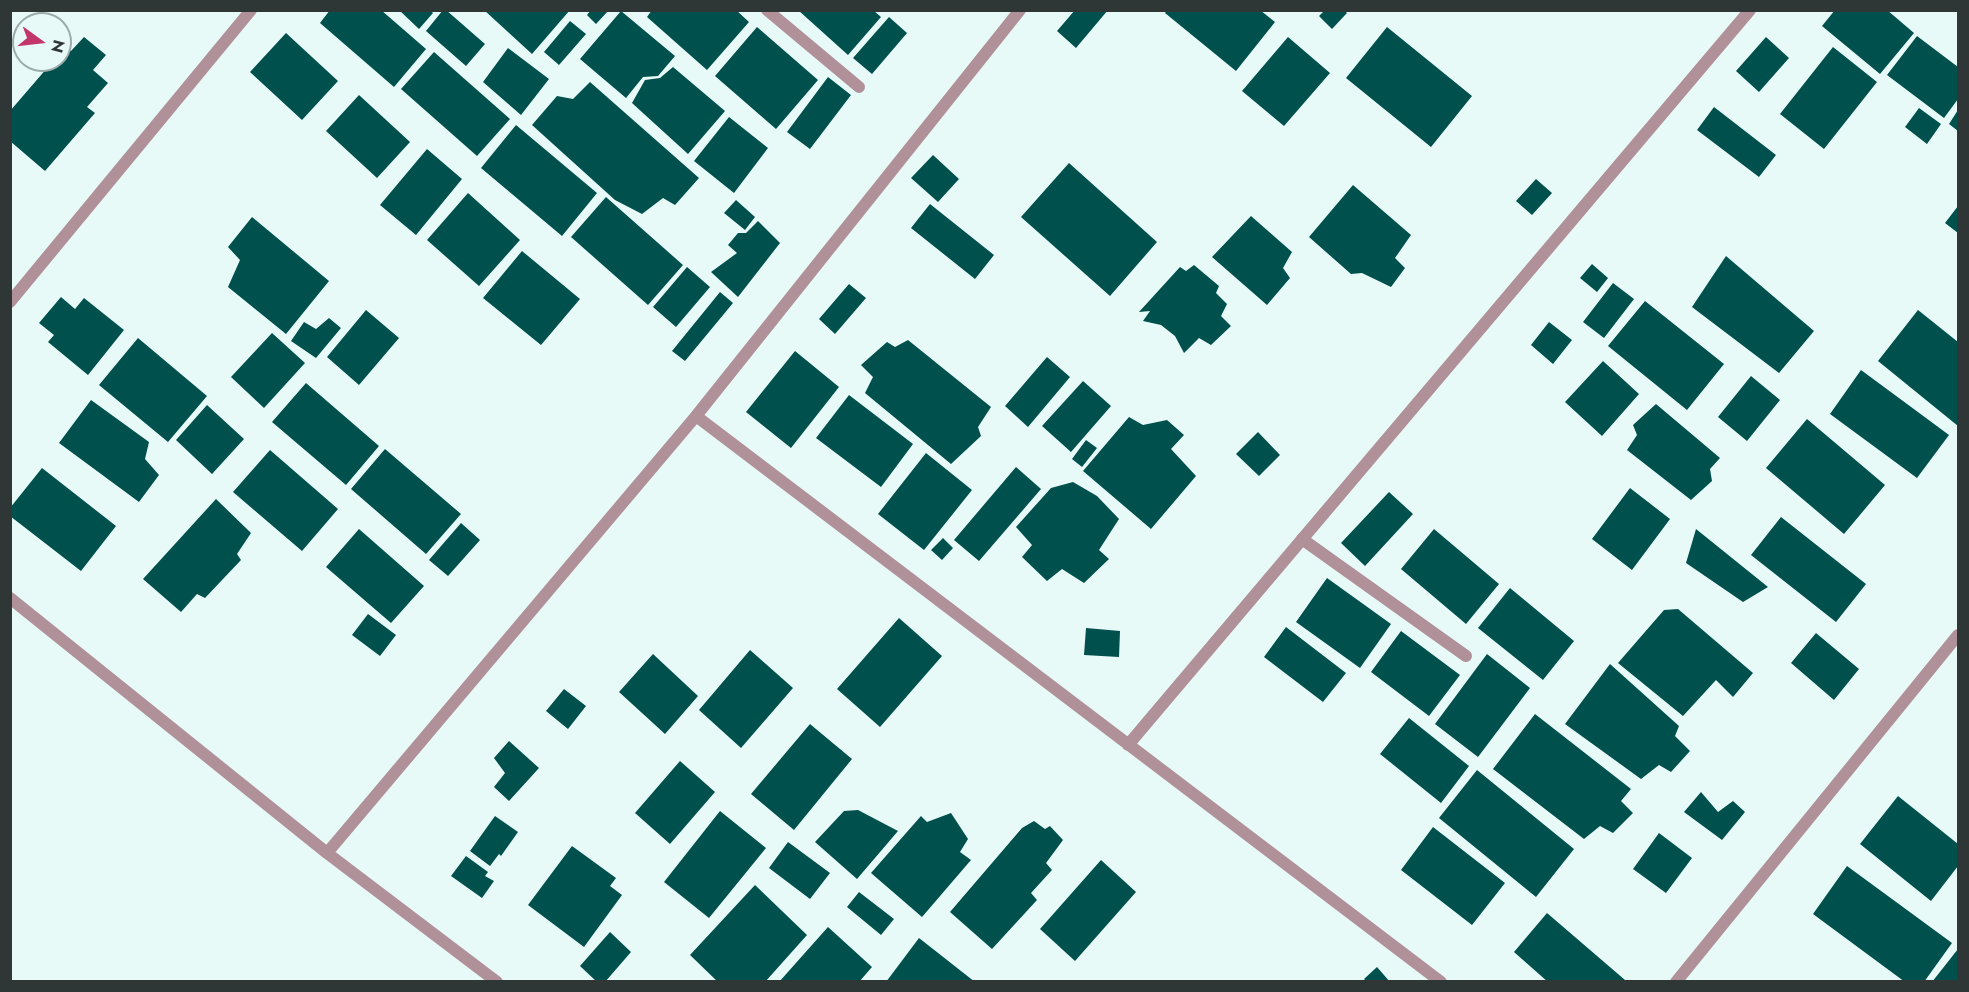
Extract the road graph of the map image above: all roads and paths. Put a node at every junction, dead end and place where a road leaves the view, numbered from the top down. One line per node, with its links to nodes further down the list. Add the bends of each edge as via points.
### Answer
1 (250, 10): 6 (street)
2 (767, 10): 5 (street)
3 (1020, 10): 7 (street)
4 (1749, 10): 8 (street)
5 (859, 87)
6 (10, 302)
7 (696, 416): 12 (street); 13 (street)
8 (1302, 539): 11 (street); 12 (street)
9 (10, 598): 13 (street)
10 (1959, 635): 16 (street)
11 (1466, 656)
12 (1128, 744): 15 (street)
13 (327, 853): 14 (street)
14 (497, 981)
15 (1441, 981)
16 (1676, 981)

